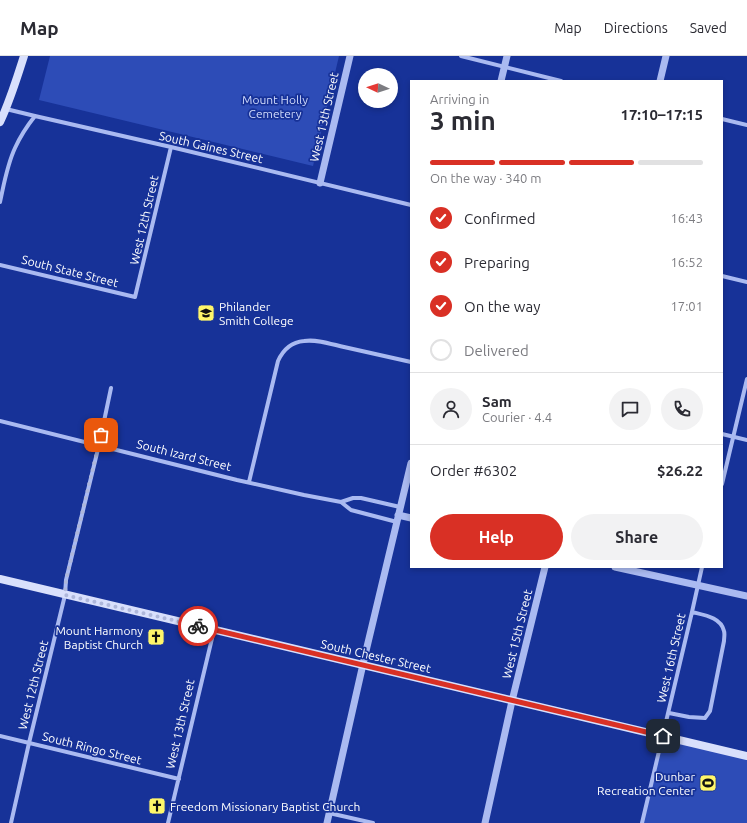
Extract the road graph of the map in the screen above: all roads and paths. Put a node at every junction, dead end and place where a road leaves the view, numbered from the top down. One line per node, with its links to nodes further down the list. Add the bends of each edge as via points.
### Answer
1 (24, 56): 10 (main road)
2 (350, 56): 16 (street, West 13th Street)
3 (461, 56): 6 (street)
4 (507, 56): 6 (street)
5 (666, 56): 9 (street)
6 (504, 67): 7 (street); 8 (street)
7 (501, 80)
8 (557, 80)
9 (660, 80)
10 (6, 109): 11 (street, South Gaines Street); 13 (main road)
11 (35, 116): 15 (street, South Gaines Street); 17 (street, via 14,149)
12 (723, 119): 14 (street)
13 (0, 122)
14 (747, 126)
15 (171, 147): 16 (street, South Gaines Street); 22 (street, West 12th Street)
16 (320, 183): 18 (street, South Gaines Street)
17 (0, 202)
18 (410, 205)
19 (0, 265): 22 (street, South State Street)
20 (723, 276): 21 (street)
21 (747, 282)
22 (135, 297)
23 (410, 362): 33 (street, via 320,341 296,343 285,350 278,361)
24 (747, 379): 28 (street)
25 (111, 388): 30 (street, West 12th Street)
26 (0, 421): 30 (street, South Izard Street)
27 (723, 434): 28 (street)
28 (733, 437): 29 (street); 32 (street)
29 (747, 440)
30 (99, 445): 33 (street, South Izard Street); 43 (street, West 12th Street, via 66,580)
31 (410, 467): 35 (street)
32 (723, 480)
33 (249, 482): 34 (street, South Izard Street)
34 (341, 502): 35 (street, South Izard Street, via 361,498); 36 (street, South Izard Street, via 351,510)
35 (400, 507): 36 (street)
36 (398, 518): 37 (street, South Izard Street); 47 (street)
37 (410, 518)
38 (545, 568): 48 (street, West 15th Street)
39 (620, 568): 42 (street)
40 (702, 568): 42 (street, West 16th Street)
41 (0, 579): 43 (main road, South Chester Street)
42 (697, 585): 44 (street); 45 (street, West 16th Street)
43 (65, 595): 46 (main road, South Chester Street); 52 (street, West 12th Street)
44 (747, 596)
45 (692, 612): 49 (street, West 16th Street); 49 (street, via 719,621 724,630 710,711 705,718)
46 (214, 630): 47 (main road, South Chester Street); 54 (street, West 13th Street)
47 (363, 665): 48 (main road, South Chester Street); 55 (street)
48 (512, 701): 51 (main road, South Chester Street); 60 (street, West 15th Street)
49 (669, 713): 51 (street, West 16th Street)
50 (0, 736): 52 (street, South Ringo Street)
51 (663, 736): 53 (main road, South Chester Street); 61 (street, West 16th Street)
52 (29, 743): 54 (street, South Ringo Street); 56 (street, West 12th Street)
53 (747, 756)
54 (179, 779): 57 (street, West 13th Street)
55 (329, 813): 58 (street); 59 (street)
56 (11, 823)
57 (168, 823)
58 (326, 823)
59 (373, 823)
60 (485, 823)
61 (642, 823)

